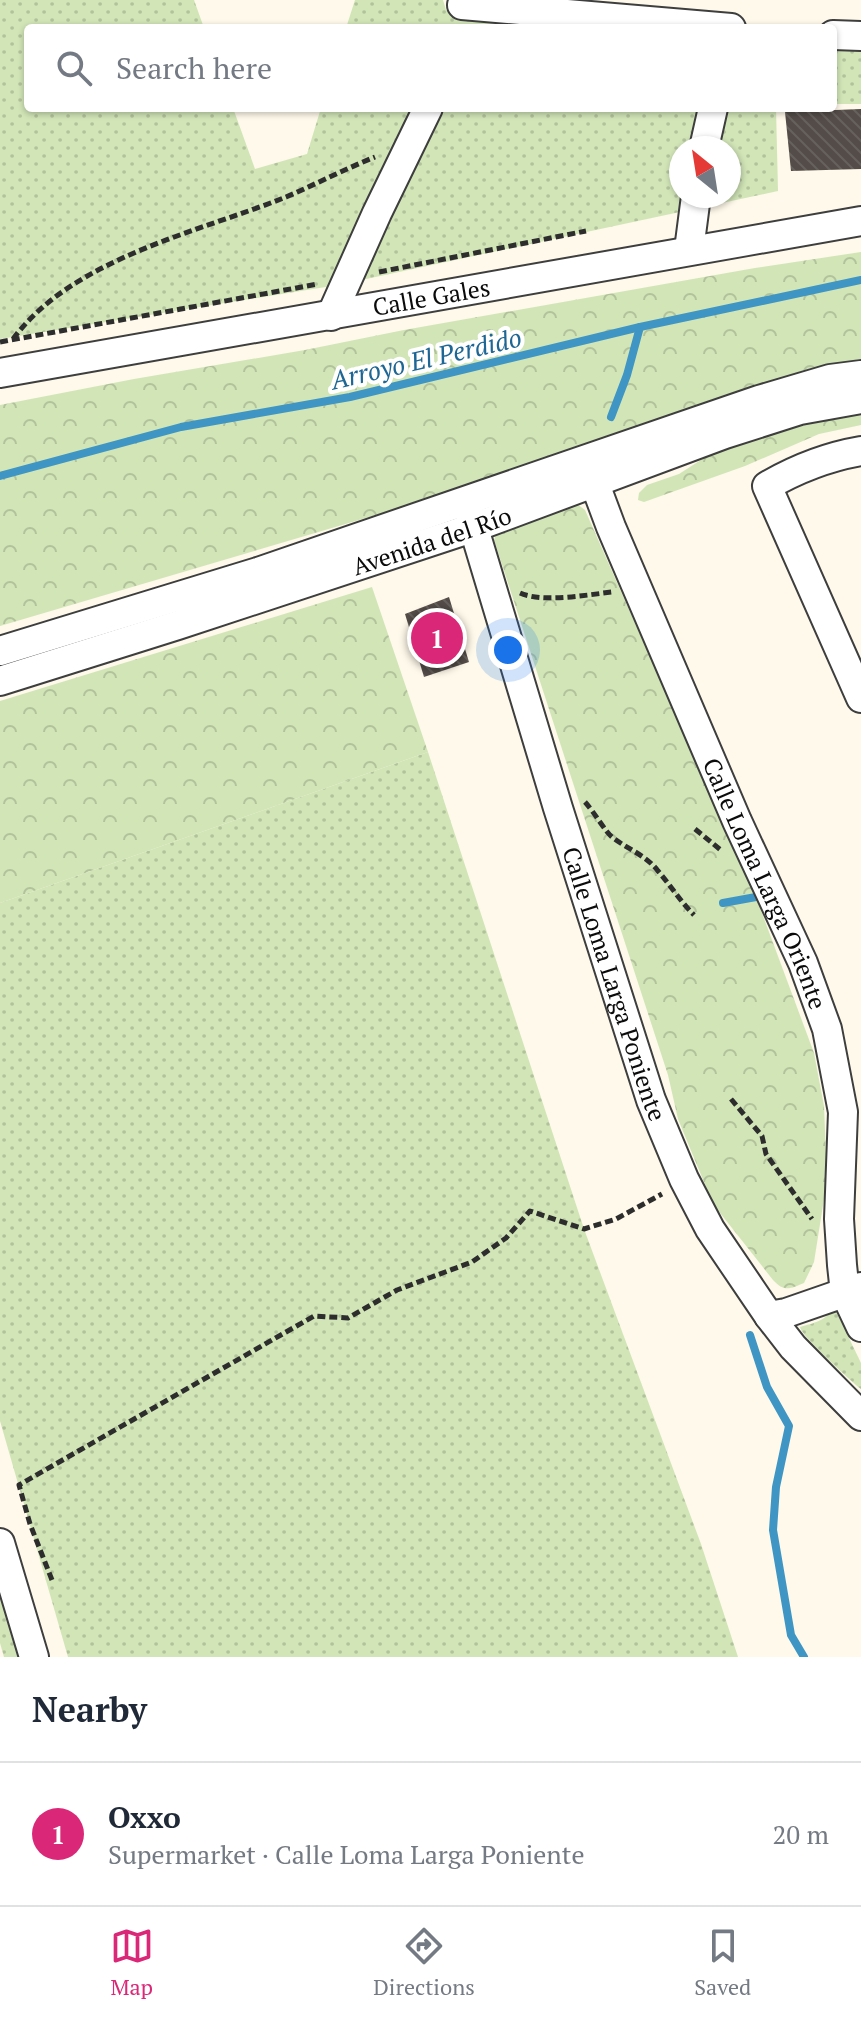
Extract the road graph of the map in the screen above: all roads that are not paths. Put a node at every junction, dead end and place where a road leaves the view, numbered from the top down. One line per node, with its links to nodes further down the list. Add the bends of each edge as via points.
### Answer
1 (460, 11): 2 (street)
2 (667, 24)
3 (837, 35): 4 (street)
4 (861, 36)
5 (426, 112): 11 (street)
6 (712, 112): 7 (street)
7 (707, 136)
8 (694, 208): 10 (street)
9 (861, 221): 10 (street, Calle Gales)
10 (689, 250): 11 (street, Calle Gales)
11 (331, 316): 12 (street, Calle Gales)
12 (3, 360)
13 (861, 375): 16 (street, Avenida del Río, via 759,400)
14 (861, 399): 16 (street, Avenida del Río, via 800,410)
15 (861, 451): 20 (street, via 797,468 767,486)
16 (590, 472): 17 (street, Avenida del Río); 21 (street, Calle Loma Larga Oriente, via 737,821 803,963)
17 (470, 514): 18 (street, Avenida del Río); 19 (street, Avenida del Río, via 192,621); 23 (street, Calle Loma Larga Poniente, via 651,1100 710,1229)
18 (0, 651)
19 (0, 681)
20 (861, 698)
21 (851, 1098): 22 (street, Calle Loma Larga Oriente, via 843,1124 839,1219)
22 (853, 1290): 23 (street); 24 (street, Calle Loma Larga Oriente)
23 (769, 1316): 25 (street, Calle Loma Larga Poniente)
24 (861, 1327)
25 (861, 1416)
26 (0, 1543): 27 (street)
27 (34, 1657)

